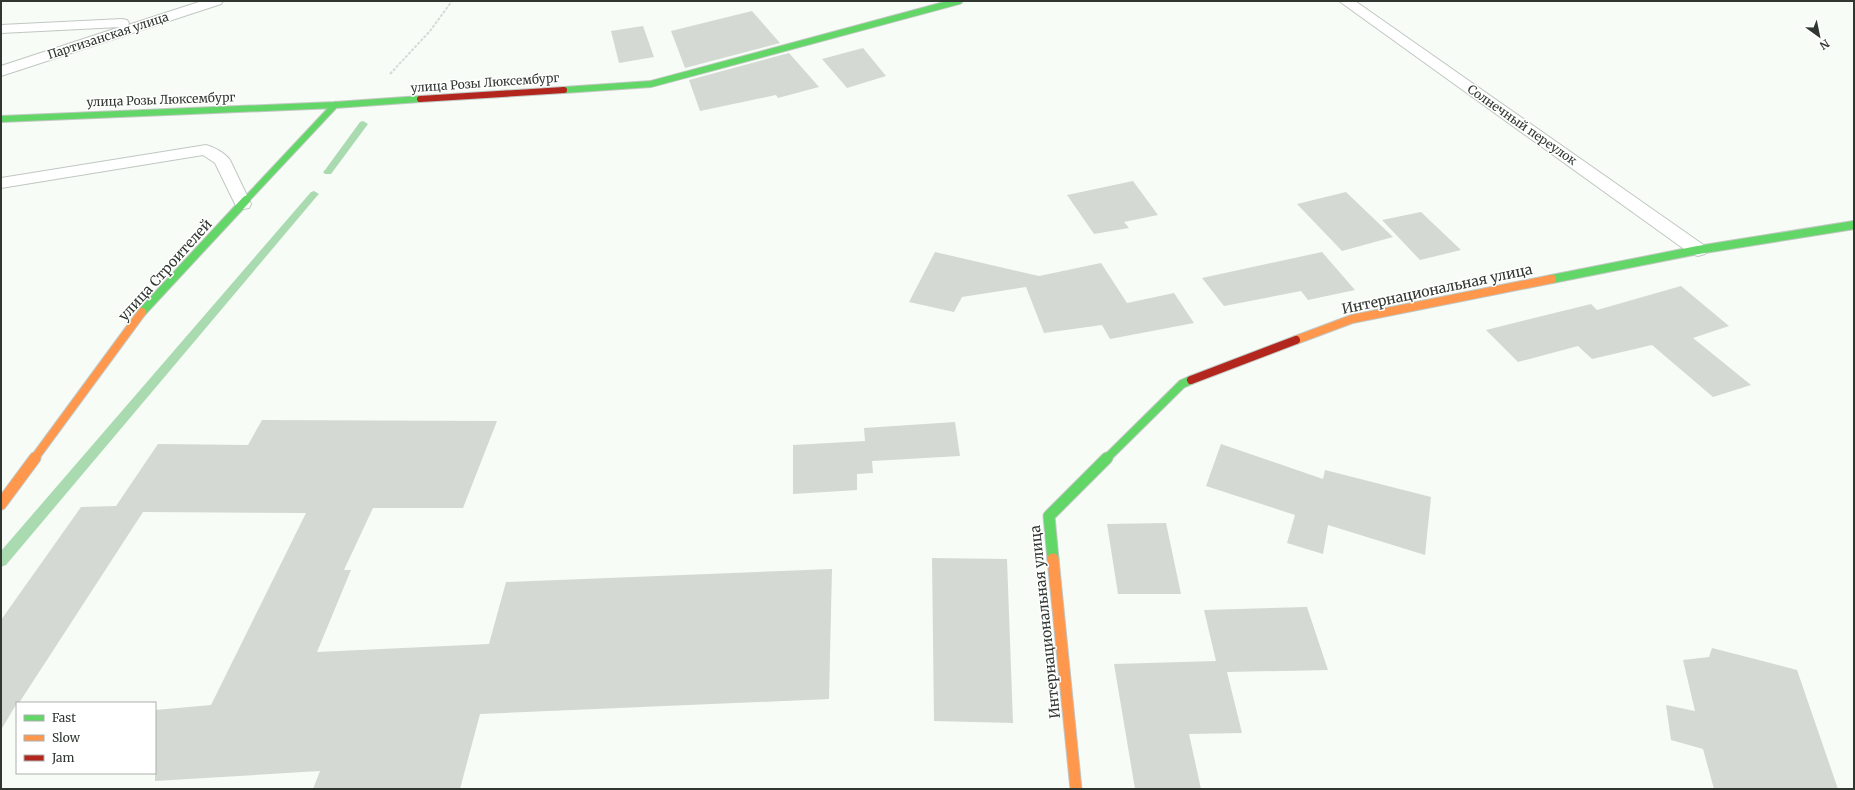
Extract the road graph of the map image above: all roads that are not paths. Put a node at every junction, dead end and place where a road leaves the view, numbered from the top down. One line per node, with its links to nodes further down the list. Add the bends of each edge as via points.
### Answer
1 (216, 1): 4 (street, Партизанская улица)
2 (959, 1): 7 (street, улица Розы Люксембург, via 651,84)
3 (1346, 1): 12 (street, Солнечный переулок)
4 (150, 22): 5 (street); 6 (street, Партизанская улица)
5 (1, 29)
6 (1, 71)
7 (335, 105): 8 (street, улица Розы Люксембург); 10 (street, улица Строителей)
8 (1, 119)
9 (1, 182): 10 (lane, via 206,150 222,160)
10 (243, 204): 13 (street, улица Строителей, via 145,308)
11 (1854, 225): 12 (street, Интернациональная улица)
12 (1698, 250): 14 (street, Интернациональная улица, via 1352,319 1182,384 1049,516)
13 (1, 504)
14 (1076, 789)

